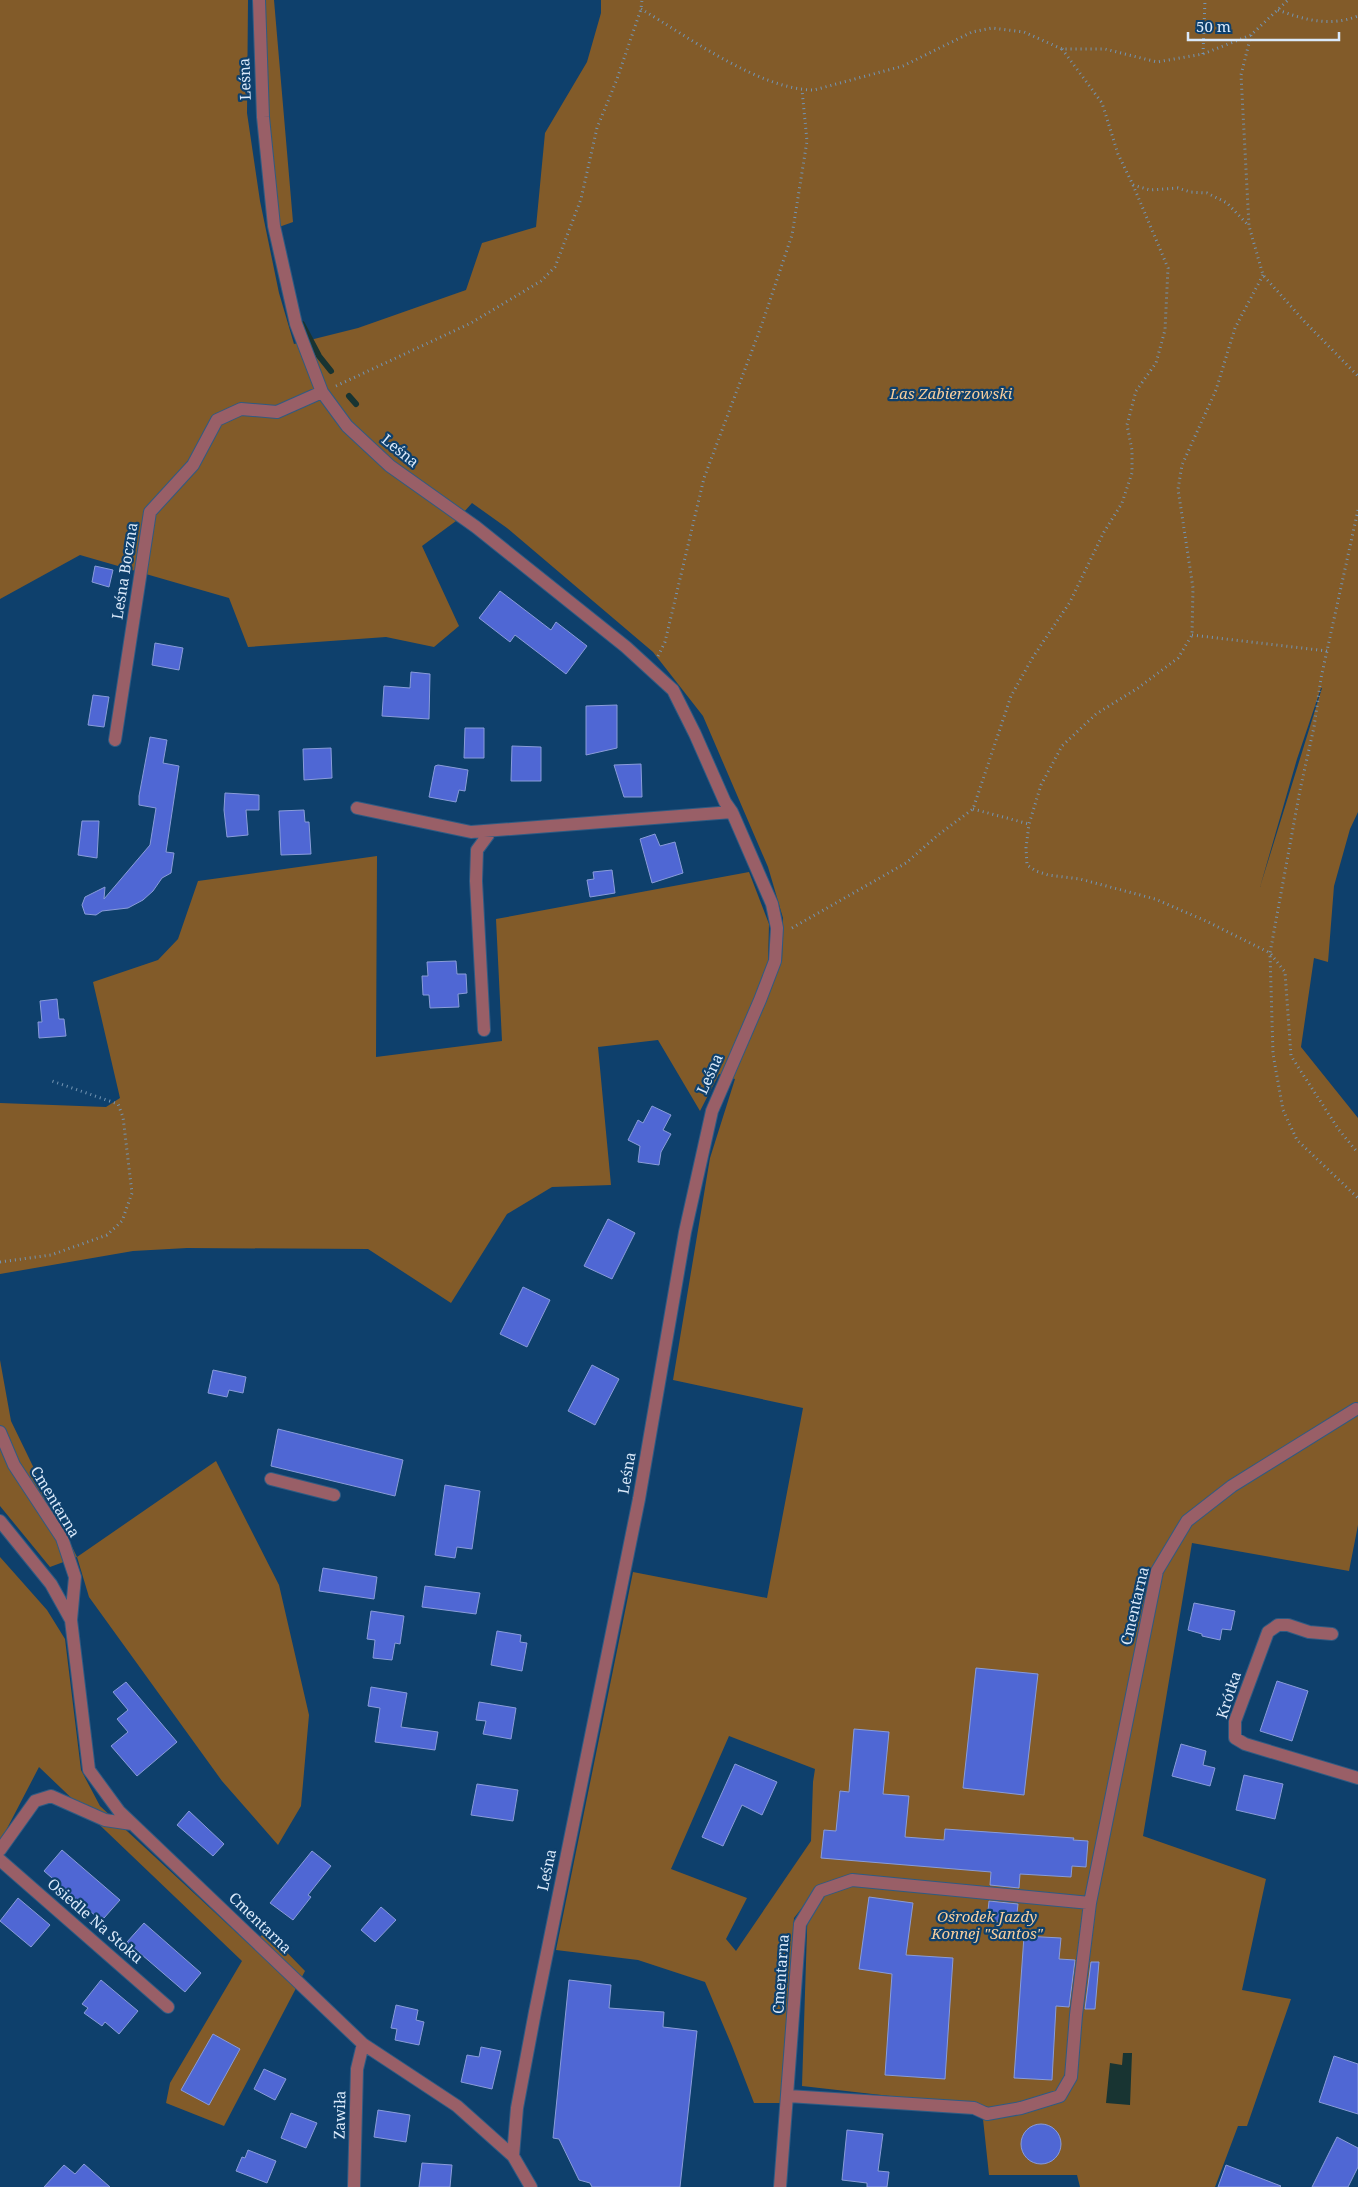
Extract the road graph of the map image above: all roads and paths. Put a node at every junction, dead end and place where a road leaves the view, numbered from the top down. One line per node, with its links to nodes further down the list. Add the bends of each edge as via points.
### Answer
1 (259, 0): 16 (street, Leśna, via 263,117 274,226 296,324)
2 (642, 0): 5 (path)
3 (1205, 0): 10 (path)
4 (1288, 0): 6 (path)
5 (641, 9): 11 (path, via 755,76); 16 (path, via 597,128 581,200 555,267 541,281 471,323)
6 (1278, 10): 7 (path, via 1317,21 1345,21); 8 (path)
7 (1358, 16)
8 (1251, 35): 10 (path); 13 (path, via 1241,75)
9 (1062, 49): 10 (path, via 1105,49 1157,62); 11 (path, via 1024,32 992,28 972,32 904,66 814,90); 12 (path, via 1102,103 1118,154)
10 (1203, 54)
11 (802, 90): 20 (path, via 807,141 792,235 704,478 666,642)
12 (1133, 185): 13 (path, via 1150,190 1178,188 1208,193 1227,203); 23 (path, via 1168,268 1165,330 1156,363 1136,392 1127,425 1132,473 1122,503 1070,602 1011,696)
13 (1249, 226): 14 (path)
14 (1263, 275): 15 (path); 18 (path, via 1235,328 1216,390 1182,465 1178,489 1192,588)
15 (1358, 376)
16 (322, 392): 20 (street, Leśna, via 347,426 390,466 476,527 626,647); 21 (street, Leśna Boczna, via 277,412 241,408 217,420 193,465 150,512)
17 (1358, 510): 19 (path)
18 (1192, 635): 19 (path); 25 (path, via 1178,658 1096,714 1062,746 1041,785)
19 (1327, 651): 28 (path)
20 (650, 670): 24 (street, Leśna, via 673,690)
21 (115, 740)
22 (357, 808): 26 (street, via 471,832)
23 (973, 809): 25 (path); 27 (path, via 906,863)
24 (732, 812): 26 (street); 27 (street, Leśna, via 772,904)
25 (1029, 824): 28 (path, via 1027,865 1036,871 1155,899)
26 (491, 831): 29 (street, via 477,850 476,873)
27 (777, 938): 49 (street, Leśna, via 775,961 712,1111 685,1232 639,1499 534,2012 517,2108)
28 (1270, 953): 31 (path, via 1285,972 1291,1056 1339,1130); 32 (path, via 1273,1054 1283,1110 1297,1140)
29 (484, 1030)
30 (52, 1081): 33 (path, via 118,1104 123,1117 132,1193 122,1221 107,1235 51,1255)
31 (1358, 1152)
32 (1358, 1198)
33 (0, 1262)
34 (1356, 1409): 45 (street, Cmentarna, via 1232,1486 1187,1521 1157,1571)
35 (0, 1432): 39 (street, Cmentarna, via 14,1465 62,1538 75,1576)
36 (271, 1479): 37 (street)
37 (334, 1495)
38 (0, 1521): 39 (street, Cmentarna, via 51,1584)
39 (70, 1620): 42 (street, Cmentarna, via 89,1770)
40 (1332, 1634): 41 (street, Krótka, via 1288,1625 1278,1625 1268,1632 1235,1721 1235,1738 1245,1744)
41 (1358, 1778)
42 (132, 1824): 43 (street, via 105,1820 52,1796 35,1801); 47 (street, Cmentarna)
43 (0, 1850)
44 (0, 1860): 46 (street, Osiedle Na Stoku)
45 (1090, 1902): 48 (street, Cmentarna, via 1071,2077 1060,2096 1022,2108 987,2114 974,2108); 48 (street, Cmentarna, via 852,1880 820,1892 800,1924)
46 (168, 2007)
47 (363, 2044): 49 (street, Cmentarna, via 457,2106); 50 (street, Zawiła, via 357,2069)
48 (788, 2096): 52 (street, Cmentarna)
49 (513, 2156): 51 (street, Cmentarna)
50 (354, 2187)
51 (531, 2187)
52 (780, 2187)

